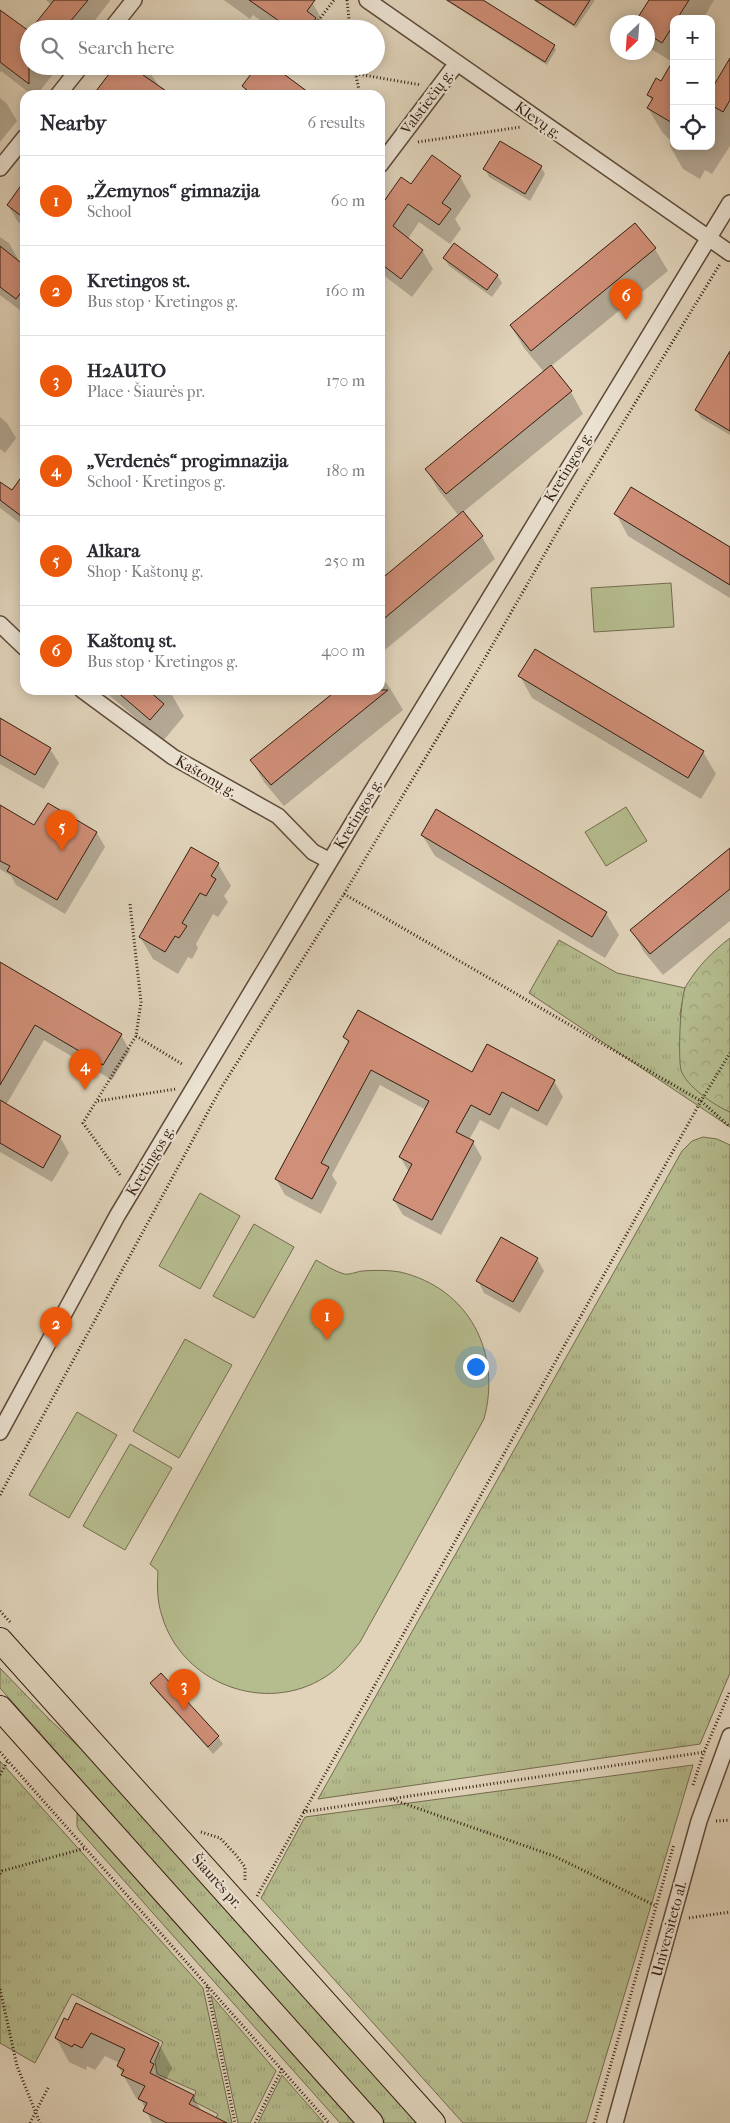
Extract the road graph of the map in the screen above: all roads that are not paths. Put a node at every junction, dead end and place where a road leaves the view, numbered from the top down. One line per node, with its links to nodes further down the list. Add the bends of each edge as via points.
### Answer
1 (134, 0): 3 (street)
2 (367, 0): 4 (street, Klevų g.)
3 (118, 20)
4 (457, 63): 8 (street, Valstiečių g.); 11 (street, Klevų g.)
5 (74, 75): 6 (street)
6 (62, 90)
7 (20, 143): 9 (street)
8 (385, 158)
9 (0, 168)
10 (730, 203): 11 (street, Kretingos g.)
11 (709, 239): 12 (street, Klevų g.); 16 (street, Kretingos g.)
12 (729, 252)
13 (0, 624): 14 (street)
14 (20, 641)
15 (89, 695): 16 (street, Kaštonų g., via 173,758 278,816 314,852)
16 (330, 861): 17 (street, Kretingos g., via 117,1216)
17 (0, 1432)
18 (0, 1640): 22 (main road, Šiaurės pr.)
19 (0, 1708): 21 (main road)
20 (728, 1743): 23 (street, Universiteto al., via 699,1821)
21 (371, 2123)
22 (432, 2123)
23 (615, 2123)

